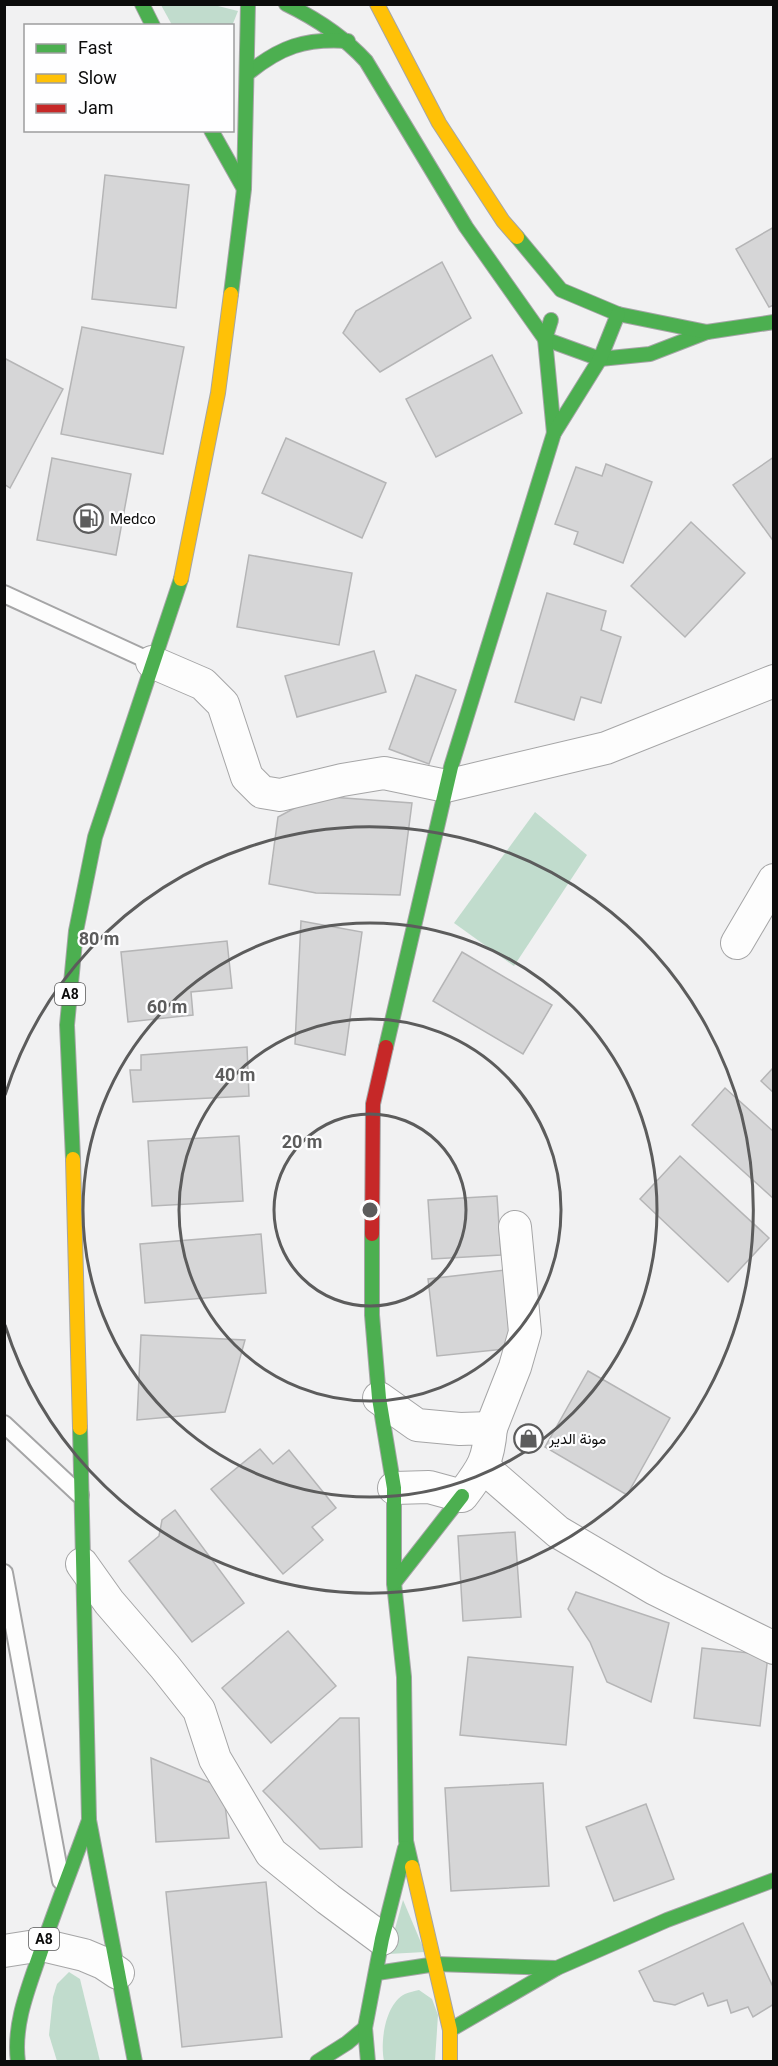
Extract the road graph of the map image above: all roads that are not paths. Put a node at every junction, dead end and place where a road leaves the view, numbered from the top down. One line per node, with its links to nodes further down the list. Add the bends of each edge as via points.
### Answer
1 (142, 4): 5 (main road)
2 (248, 4): 7 (main road, A8)
3 (286, 4): 6 (main road)
4 (377, 4): 10 (main road, via 439,123)
5 (152, 24)
6 (348, 40): 7 (main road, via 304,41 263,60); 14 (main road, via 391,100 466,227)
7 (247, 74): 9 (main road, A8)
8 (212, 132): 9 (main road)
9 (244, 189): 18 (main road, A8, via 218,393 185,562)
10 (558, 300): 11 (main road); 14 (main road)
11 (618, 314): 13 (main road); 15 (main road)
12 (774, 322): 13 (main road)
13 (708, 332): 15 (main road, via 650,354)
14 (545, 339): 15 (main road); 16 (main road)
15 (600, 359): 16 (main road)
16 (554, 433): 20 (main road)
17 (4, 594): 18 (lane)
18 (152, 662): 20 (street, via 203,684 222,704 247,777 262,792 280,795 384,773); 31 (main road, A8, via 95,837 76,931 67,1025 75,1191)
19 (774, 681): 20 (street, via 606,748)
20 (446, 786): 25 (main road, via 373,1104 371,1300)
21 (774, 880): 22 (street)
22 (737, 943)
23 (515, 1227): 24 (street, via 525,1332)
24 (515, 1367): 27 (street); 28 (street)
25 (379, 1398): 28 (street, via 417,1425); 30 (main road)
26 (4, 1424): 31 (lane)
27 (491, 1428): 28 (street); 29 (street)
28 (460, 1429)
29 (483, 1467): 32 (street); 36 (street, via 558,1532 655,1589)
30 (394, 1488): 32 (street, via 429,1487); 35 (main road)
31 (80, 1495): 33 (main road, A8)
32 (462, 1496): 35 (main road)
33 (82, 1564): 37 (main road, A8); 41 (street, via 199,1710 215,1760 271,1853)
34 (4, 1573): 40 (lane)
35 (394, 1583): 38 (main road, via 404,1677)
36 (774, 1648)
37 (89, 1820): 40 (main road, A8); 46 (main road, A8)
38 (406, 1841): 41 (main road); 44 (main road)
39 (774, 1880): 45 (main road, via 667,1920)
40 (62, 1891): 42 (main road, A8)
41 (382, 1939): 47 (main road)
42 (42, 1945): 43 (street); 46 (street, via 84,1955); 50 (main road, A8, via 20,2018)
43 (4, 1951)
44 (436, 1964): 45 (main road); 47 (main road); 49 (main road)
45 (557, 1968): 49 (main road)
46 (118, 1973): 51 (main road, A8)
47 (377, 1973): 48 (main road)
48 (365, 2028): 52 (main road); 53 (main road)
49 (450, 2030): 54 (main road)
50 (18, 2061)
51 (135, 2061)
52 (317, 2061)
53 (368, 2061)
54 (451, 2061)

